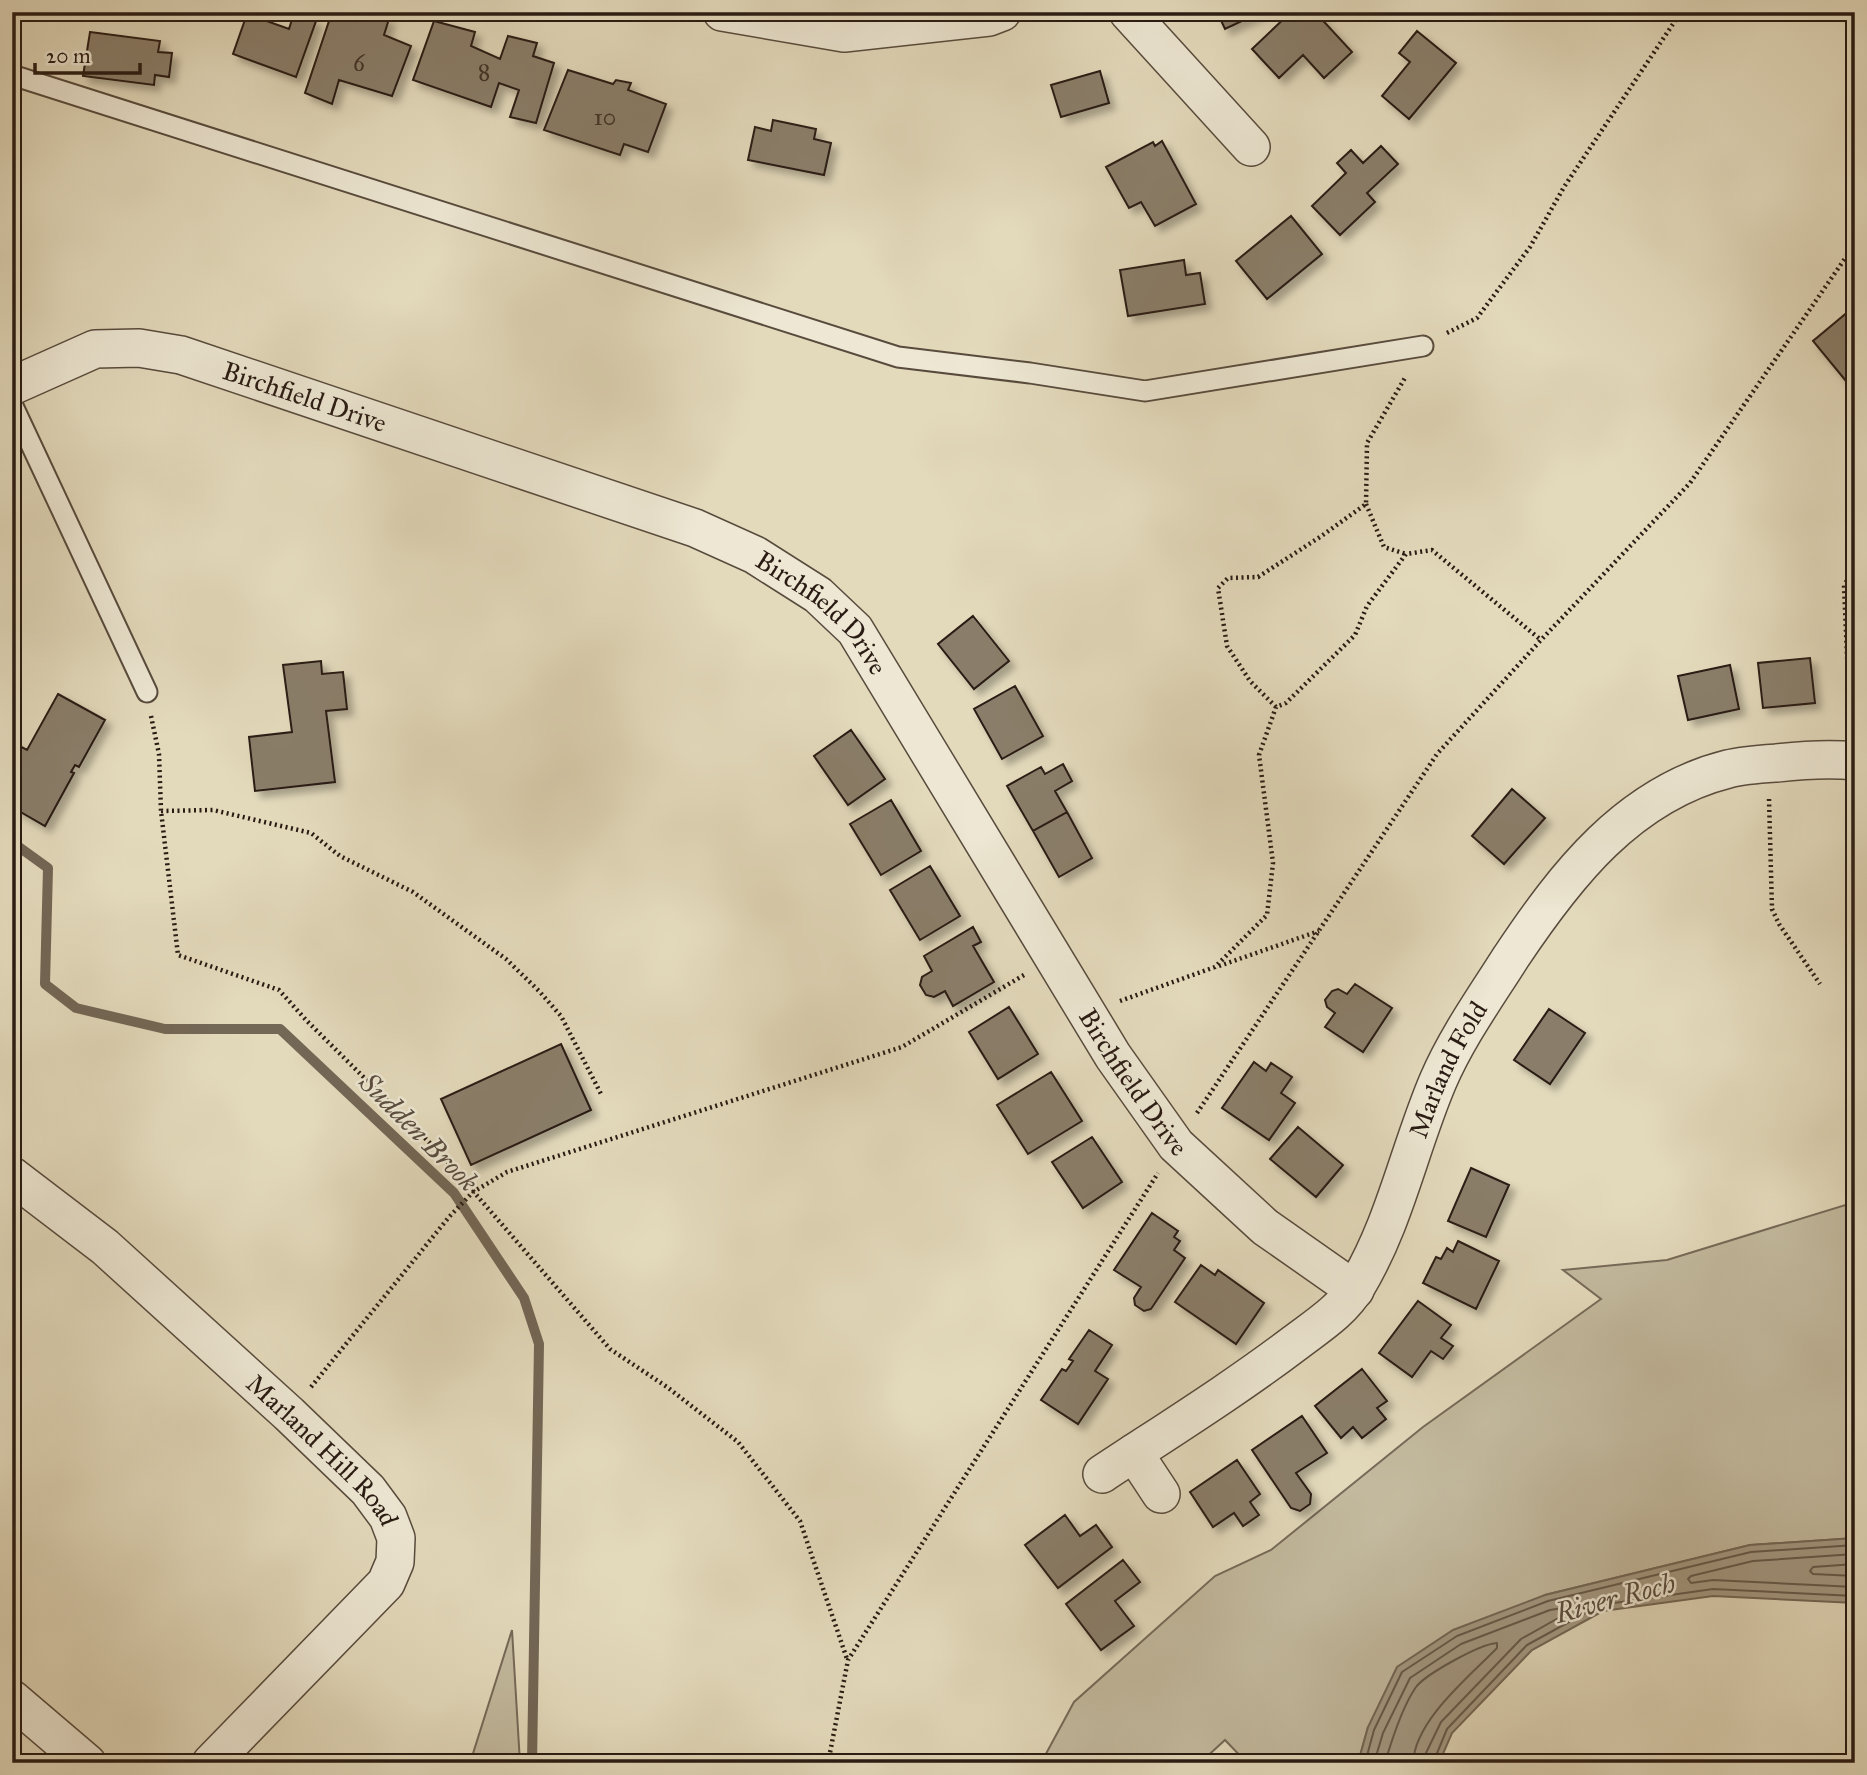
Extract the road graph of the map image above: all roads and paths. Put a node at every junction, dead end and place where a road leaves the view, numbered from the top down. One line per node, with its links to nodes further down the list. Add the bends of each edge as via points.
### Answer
1 (722, 12): 2 (street, via 844,33)
2 (1002, 12)
3 (1128, 12): 6 (street)
4 (1681, 12): 8 (path, via 1564,187 1530,247 1477,318)
5 (12, 75): 8 (lane, via 898,357 1145,391)
6 (1251, 147)
7 (1855, 244): 14 (path, via 1690,482)
8 (1423, 346): 11 (path, via 1367,443)
9 (12, 386): 21 (street, Birchfield Drive, via 95,349 139,348 181,355 695,528 755,555 818,594 855,630)
10 (12, 404): 15 (lane)
11 (1366, 503): 12 (path, via 1384,547); 16 (path, via 1258,577 1228,578 1219,588 1227,646 1250,681)
12 (1406, 554): 14 (path, via 1432,550); 16 (path, via 1367,606 1355,635 1286,703)
13 (1855, 569): 17 (path, via 1844,585)
14 (1541, 640): 20 (path, via 1437,754)
15 (147, 692): 19 (path, via 159,754)
16 (1276, 707): 22 (path, via 1259,755 1273,863 1267,915)
17 (1853, 761): 18 (street, Marland Fold)
18 (1767, 764): 23 (path, via 1772,909); 29 (street, Marland Fold, via 1729,768 1682,784 1642,807 1605,838 1538,917 1465,1028 1439,1079 1393,1212)
19 (161, 811): 25 (path, via 213,810 311,833 340,856 412,892 506,959 539,991 561,1016); 28 (path, via 178,955 279,990)
20 (1319, 931): 22 (path); 26 (path)
21 (1054, 956): 24 (street, Birchfield Drive); 28 (path, via 902,1047 507,1172)
22 (1214, 967): 24 (path)
23 (1820, 984)
24 (1088, 1013): 26 (street, Birchfield Drive)
25 (601, 1094)
26 (1176, 1145): 29 (street, Birchfield Drive, via 1265,1227); 34 (path)
27 (12, 1176): 30 (street, Marland Hill Road, via 105,1247)
28 (473, 1192): 30 (path); 34 (path, via 610,1349 738,1442 800,1521)
29 (1355, 1290): 31 (street, Marland Fold, via 1328,1318 1253,1374)
30 (289, 1415): 37 (street, Marland Hill Road, via 380,1504 396,1538 395,1562 386,1583)
31 (1134, 1453): 32 (street, Marland Fold); 33 (street)
32 (1102, 1475)
33 (1161, 1494)
34 (848, 1660): 38 (path)
35 (12, 1699): 36 (street)
36 (87, 1763)
37 (211, 1763)
38 (828, 1763)

